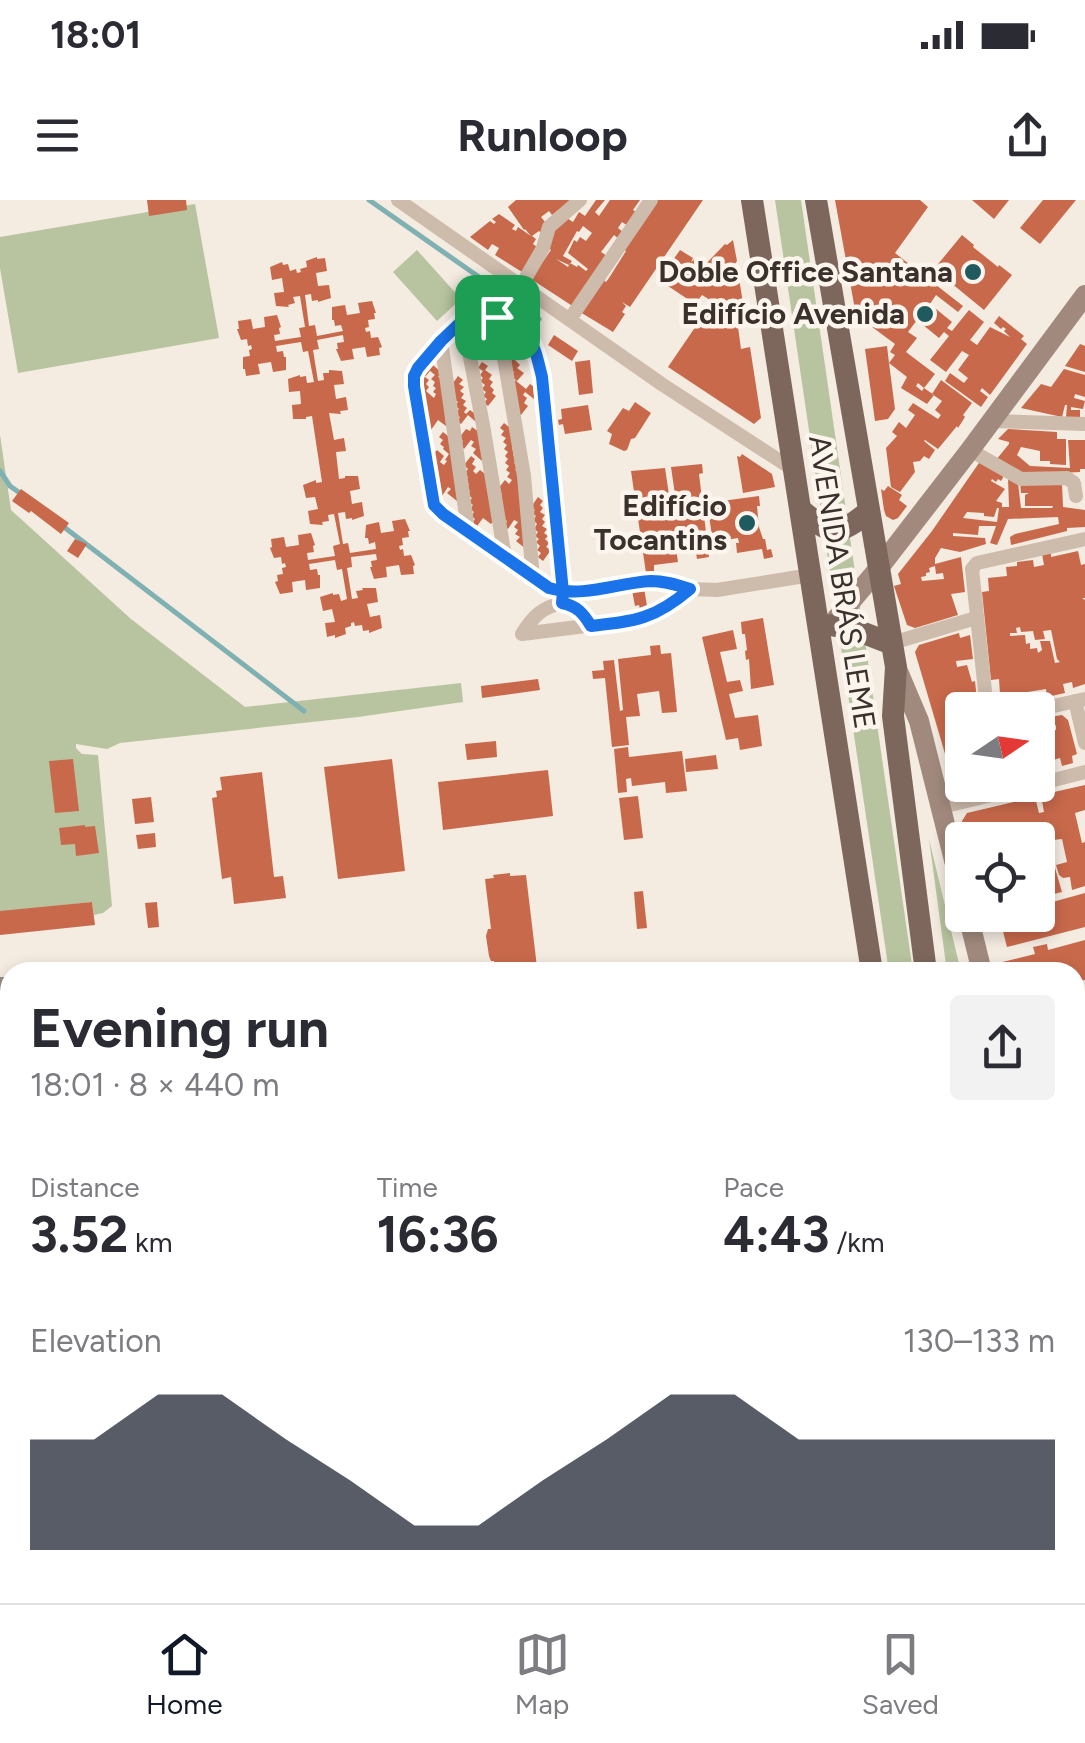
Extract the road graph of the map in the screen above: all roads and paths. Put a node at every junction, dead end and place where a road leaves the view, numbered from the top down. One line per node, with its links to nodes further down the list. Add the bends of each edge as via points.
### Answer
1 (398, 200): 6 (street)
2 (580, 200): 6 (street, via 549,227)
3 (652, 200): 9 (street)
4 (752, 200): 17 (main road, AVENIDA BRÁS LEME)
5 (816, 200): 20 (main road, AVENIDA BRÁS LEME)
6 (521, 286): 9 (street)
7 (1085, 295): 12 (street)
8 (497, 317): 10 (street); 26 (street, via 524,476); 28 (street, via 526,332 542,377)
9 (570, 320): 17 (street)
10 (462, 321): 11 (street); 23 (street)
11 (441, 341): 21 (street); 21 (street, via 418,368 414,386 434,505)
12 (1011, 394): 13 (street); 14 (street)
13 (992, 420): 14 (street); 16 (street)
14 (1019, 420): 15 (street)
15 (1085, 424)
16 (970, 450): 18 (street, via 1021,479 1067,478); 24 (street)
17 (794, 470): 19 (main road, AVENIDA BRÁS LEME)
18 (1076, 496)
19 (800, 509): 20 (main road, via 825,528 840,530); 25 (main road, AVENIDA BRÁS LEME)
20 (869, 511): 24 (main road, AVENIDA BRÁS LEME)
21 (468, 530): 23 (street)
22 (1085, 539): 29 (street, via 977,562)
23 (505, 557): 26 (street)
24 (879, 568): 31 (street); 32 (main road, AVENIDA BRÁS LEME)
25 (810, 576): 27 (street); 31 (main road, AVENIDA BRÁS LEME)
26 (533, 578): 28 (street)
27 (690, 589): 28 (street, via 653,581); 30 (street, via 660,612)
28 (563, 597): 30 (street); 30 (street, via 536,614 522,634)
29 (976, 618): 32 (street); 33 (street)
30 (591, 626)
31 (825, 627): 32 (main road, via 856,630); 43 (main road, AVENIDA BRÁS LEME)
32 (893, 652): 40 (street); 44 (main road, AVENIDA BRÁS LEME, via 893,716)
33 (985, 692)
34 (1080, 700): 35 (street); 36 (street)
35 (1055, 706)
36 (1085, 743)
37 (1085, 772): 38 (street)
38 (1055, 779)
39 (962, 802): 40 (street)
40 (942, 807): 41 (street)
41 (946, 822)
42 (972, 932): 45 (street)
43 (871, 962)
44 (925, 962)
45 (980, 962)

